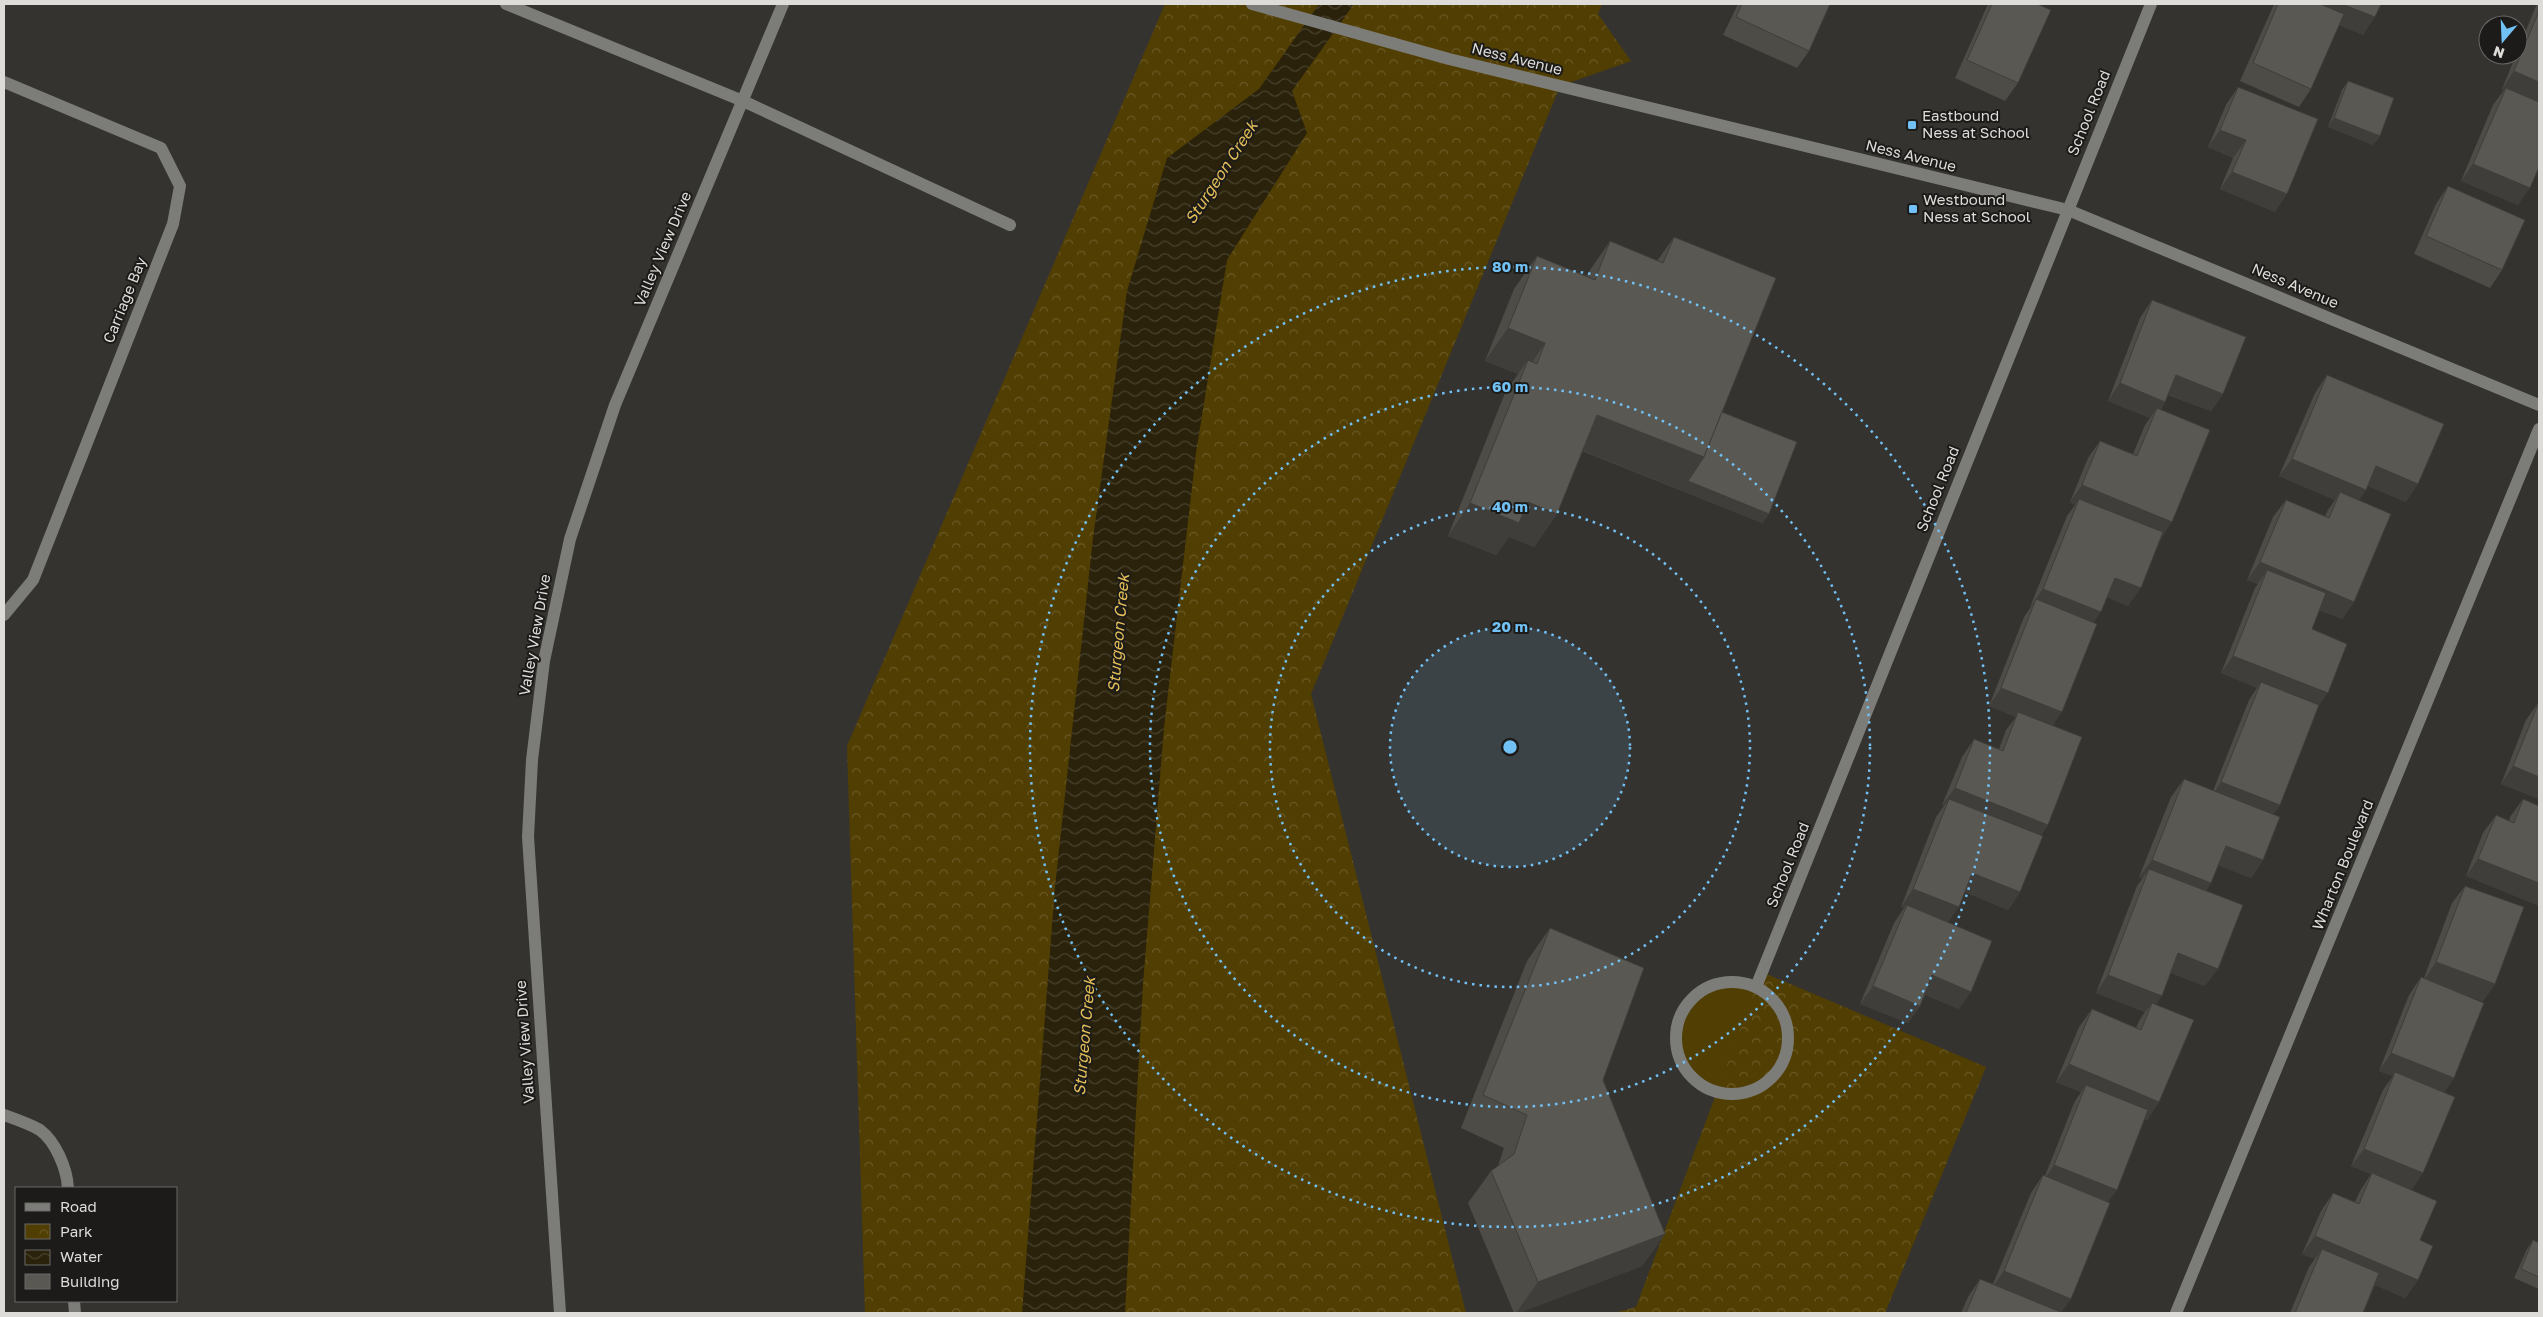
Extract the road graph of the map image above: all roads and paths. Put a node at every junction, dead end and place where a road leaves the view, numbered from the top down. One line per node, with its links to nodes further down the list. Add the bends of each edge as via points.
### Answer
1 (506, 4): 6 (street)
2 (783, 4): 6 (street, Valley View Drive)
3 (1252, 4): 7 (street, Ness Avenue, via 1449,60)
4 (2152, 4): 7 (street, School Road)
5 (4, 82): 11 (street, Carriage Bay, via 161,148 180,186 173,224 33,580)
6 (743, 100): 8 (street); 15 (street, Valley View Drive, via 616,405 570,539 544,661 532,760 528,838)
7 (2068, 210): 9 (street, Ness Avenue); 12 (street, School Road)
8 (1010, 225)
9 (2539, 405)
10 (2539, 428): 16 (street, Wharton Boulevard)
11 (4, 615)
12 (1756, 987): 12 (street, via 1731,982 1712,986 1695,995 1683,1010 1676,1029 1676,1049 1686,1071 1700,1085 1718,1093 1737,1095 1756,1090 1776,1075 1786,1058 1790,1038 1786,1018 1776,1001)
13 (4, 1115): 14 (street, via 45,1136 68,1176)
14 (68, 1187)
15 (560, 1313)
16 (2176, 1313)

